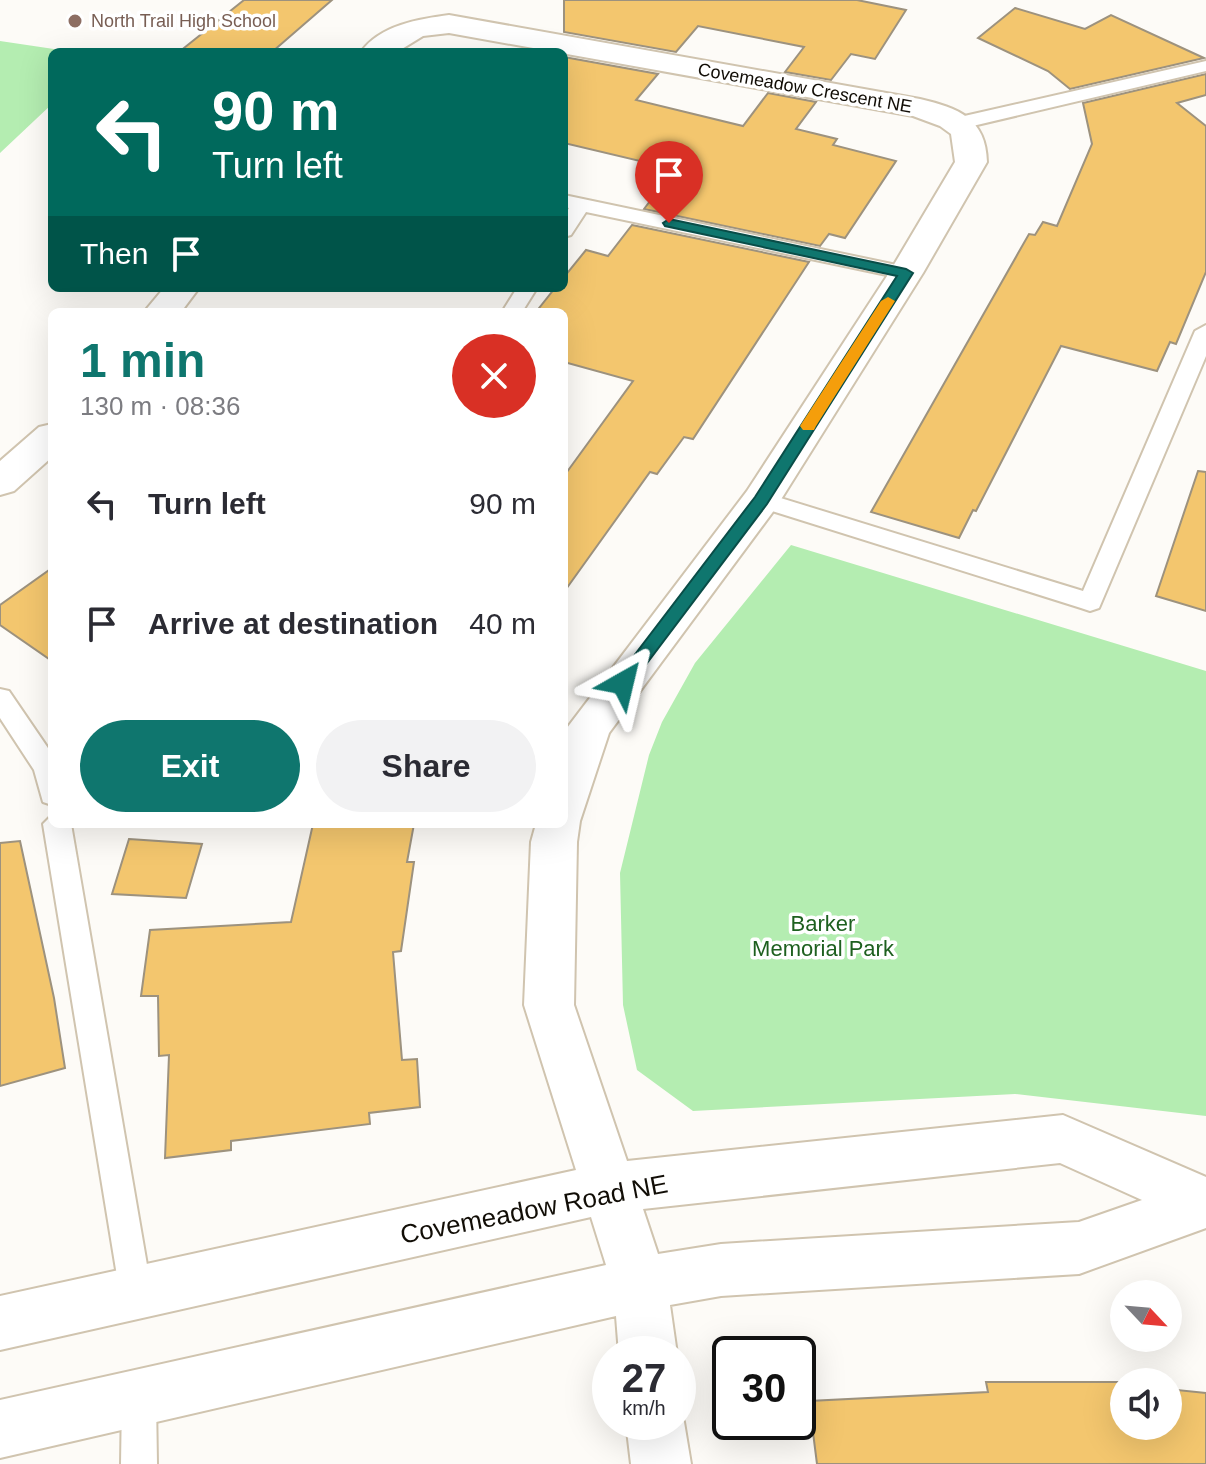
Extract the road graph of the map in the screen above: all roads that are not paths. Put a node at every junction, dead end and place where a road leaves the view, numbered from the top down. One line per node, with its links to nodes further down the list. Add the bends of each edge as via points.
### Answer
1 (382, 48): 3 (street, Covemeadow Crescent NE, via 415,28 449,24 920,108)
2 (1206, 66): 3 (lane)
3 (960, 123): 5 (street, via 972,142 971,162)
4 (572, 203): 5 (lane)
5 (906, 273): 11 (street)
6 (179, 292): 7 (street)
7 (165, 308)
8 (1206, 331): 11 (lane, via 1090,602)
9 (48, 440): 10 (street)
10 (0, 482)
11 (761, 500): 14 (street, via 589,728)
12 (0, 698): 13 (lane)
13 (48, 763)
14 (568, 796)
15 (58, 828): 20 (lane)
16 (558, 828): 17 (street, via 549,1005)
17 (608, 1188): 18 (street, Covemeadow Road NE, via 1063,1139); 19 (street); 20 (street, Covemeadow Road NE)
18 (1206, 1203): 19 (street, Covemeadow Road NE, via 1079,1248 721,1270)
19 (640, 1284): 22 (street); 23 (street, Covemeadow Road NE)
20 (136, 1294): 21 (street, Covemeadow Road NE)
21 (0, 1323)
22 (646, 1336)
23 (139, 1400): 24 (street, Covemeadow Road NE); 26 (lane)
24 (0, 1429)
25 (658, 1440): 27 (street)
26 (139, 1464)
27 (661, 1464)

